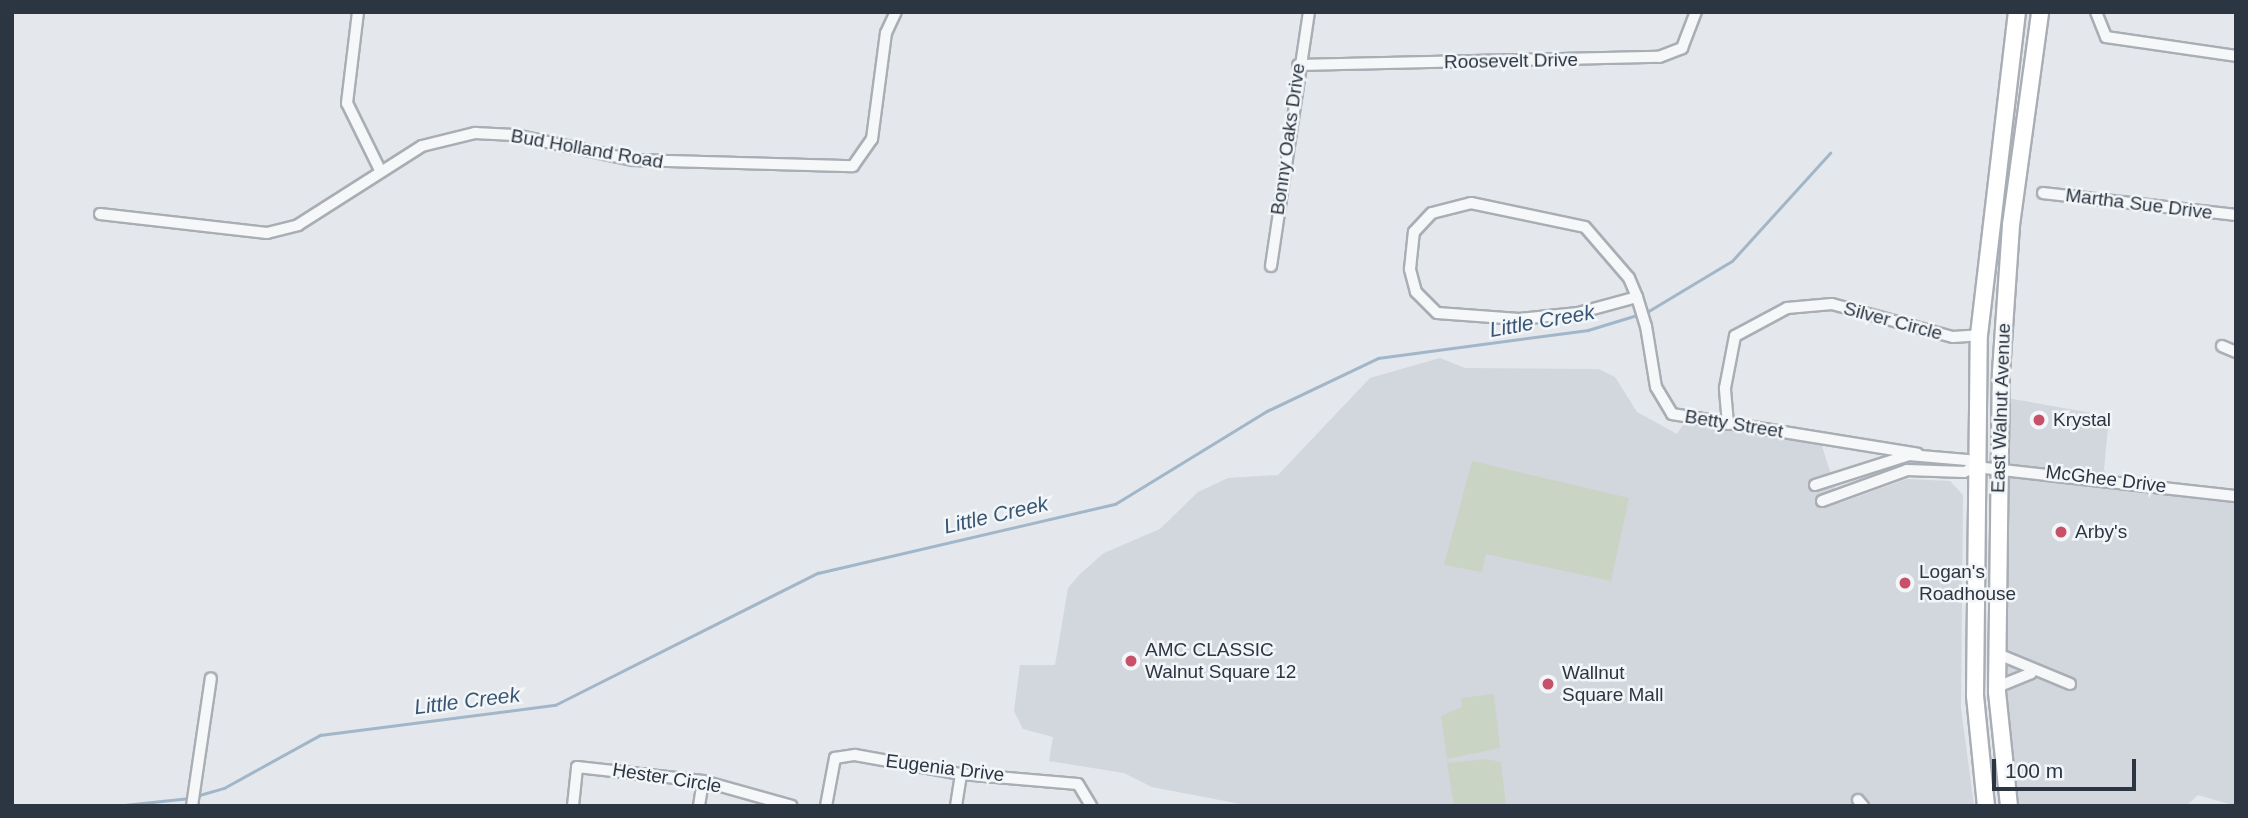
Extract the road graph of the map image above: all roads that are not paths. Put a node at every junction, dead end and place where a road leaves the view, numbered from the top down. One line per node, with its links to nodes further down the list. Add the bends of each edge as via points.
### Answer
1 (358, 12): 10 (street, via 347,103)
2 (896, 12): 10 (street, Bud Holland Road, via 886,33 872,139 853,166 633,160 514,135 475,133 422,146)
3 (1309, 12): 9 (street, Bonny Oaks Drive)
4 (1696, 12): 9 (street, Roosevelt Drive, via 1682,48 1658,57)
5 (2017, 12): 16 (main road, East Walnut Avenue)
6 (2040, 12): 22 (main road, East Walnut Avenue, via 2011,225)
7 (2096, 12): 8 (street, via 2106,37)
8 (2236, 56)
9 (1298, 65): 14 (street, Bonny Oaks Drive)
10 (380, 170): 12 (street, Bud Holland Road, via 298,225 267,233)
11 (2043, 193): 13 (street, Martha Sue Drive)
12 (100, 214)
13 (2236, 215)
14 (1270, 266)
15 (1637, 298): 15 (street, Betty Street, via 1519,319 1437,313 1416,292 1410,269 1414,232 1432,213 1471,203 1559,217 1601,239); 19 (street, Betty Street, via 1665,406 1679,416)
16 (1979, 335): 19 (street, Silver Circle, via 1953,337 1832,304 1787,308 1735,336 1725,388); 21 (main road, East Walnut Avenue)
17 (2222, 346): 18 (street)
18 (2236, 352)
19 (1728, 424): 20 (street, Betty Street)
20 (1918, 454): 21 (street, Betty Street); 23 (street)
21 (1976, 467): 22 (street, McGhee Drive); 25 (street, via 1964,472 1907,470); 40 (main road, East Walnut Avenue, via 1975,696)
22 (1999, 467): 24 (street, McGhee Drive); 26 (main road, East Walnut Avenue)
23 (1815, 485)
24 (2236, 496)
25 (1822, 501)
26 (1998, 654): 27 (street); 30 (main road, East Walnut Avenue)
27 (2031, 673): 29 (street); 30 (street)
28 (211, 678): 33 (street)
29 (2070, 684)
30 (1997, 687): 41 (main road, East Walnut Avenue)
31 (961, 774): 37 (street, Eugenia Drive, via 835,758); 38 (street); 39 (street, Eugenia Drive, via 1078,784)
32 (703, 781): 34 (street, Hester Circle, via 577,767); 35 (street); 36 (street, Hester Circle)
33 (192, 806)
34 (573, 806)
35 (699, 806)
36 (792, 806)
37 (827, 806)
38 (956, 806)
39 (1091, 806)
40 (1986, 806)
41 (2009, 806)

